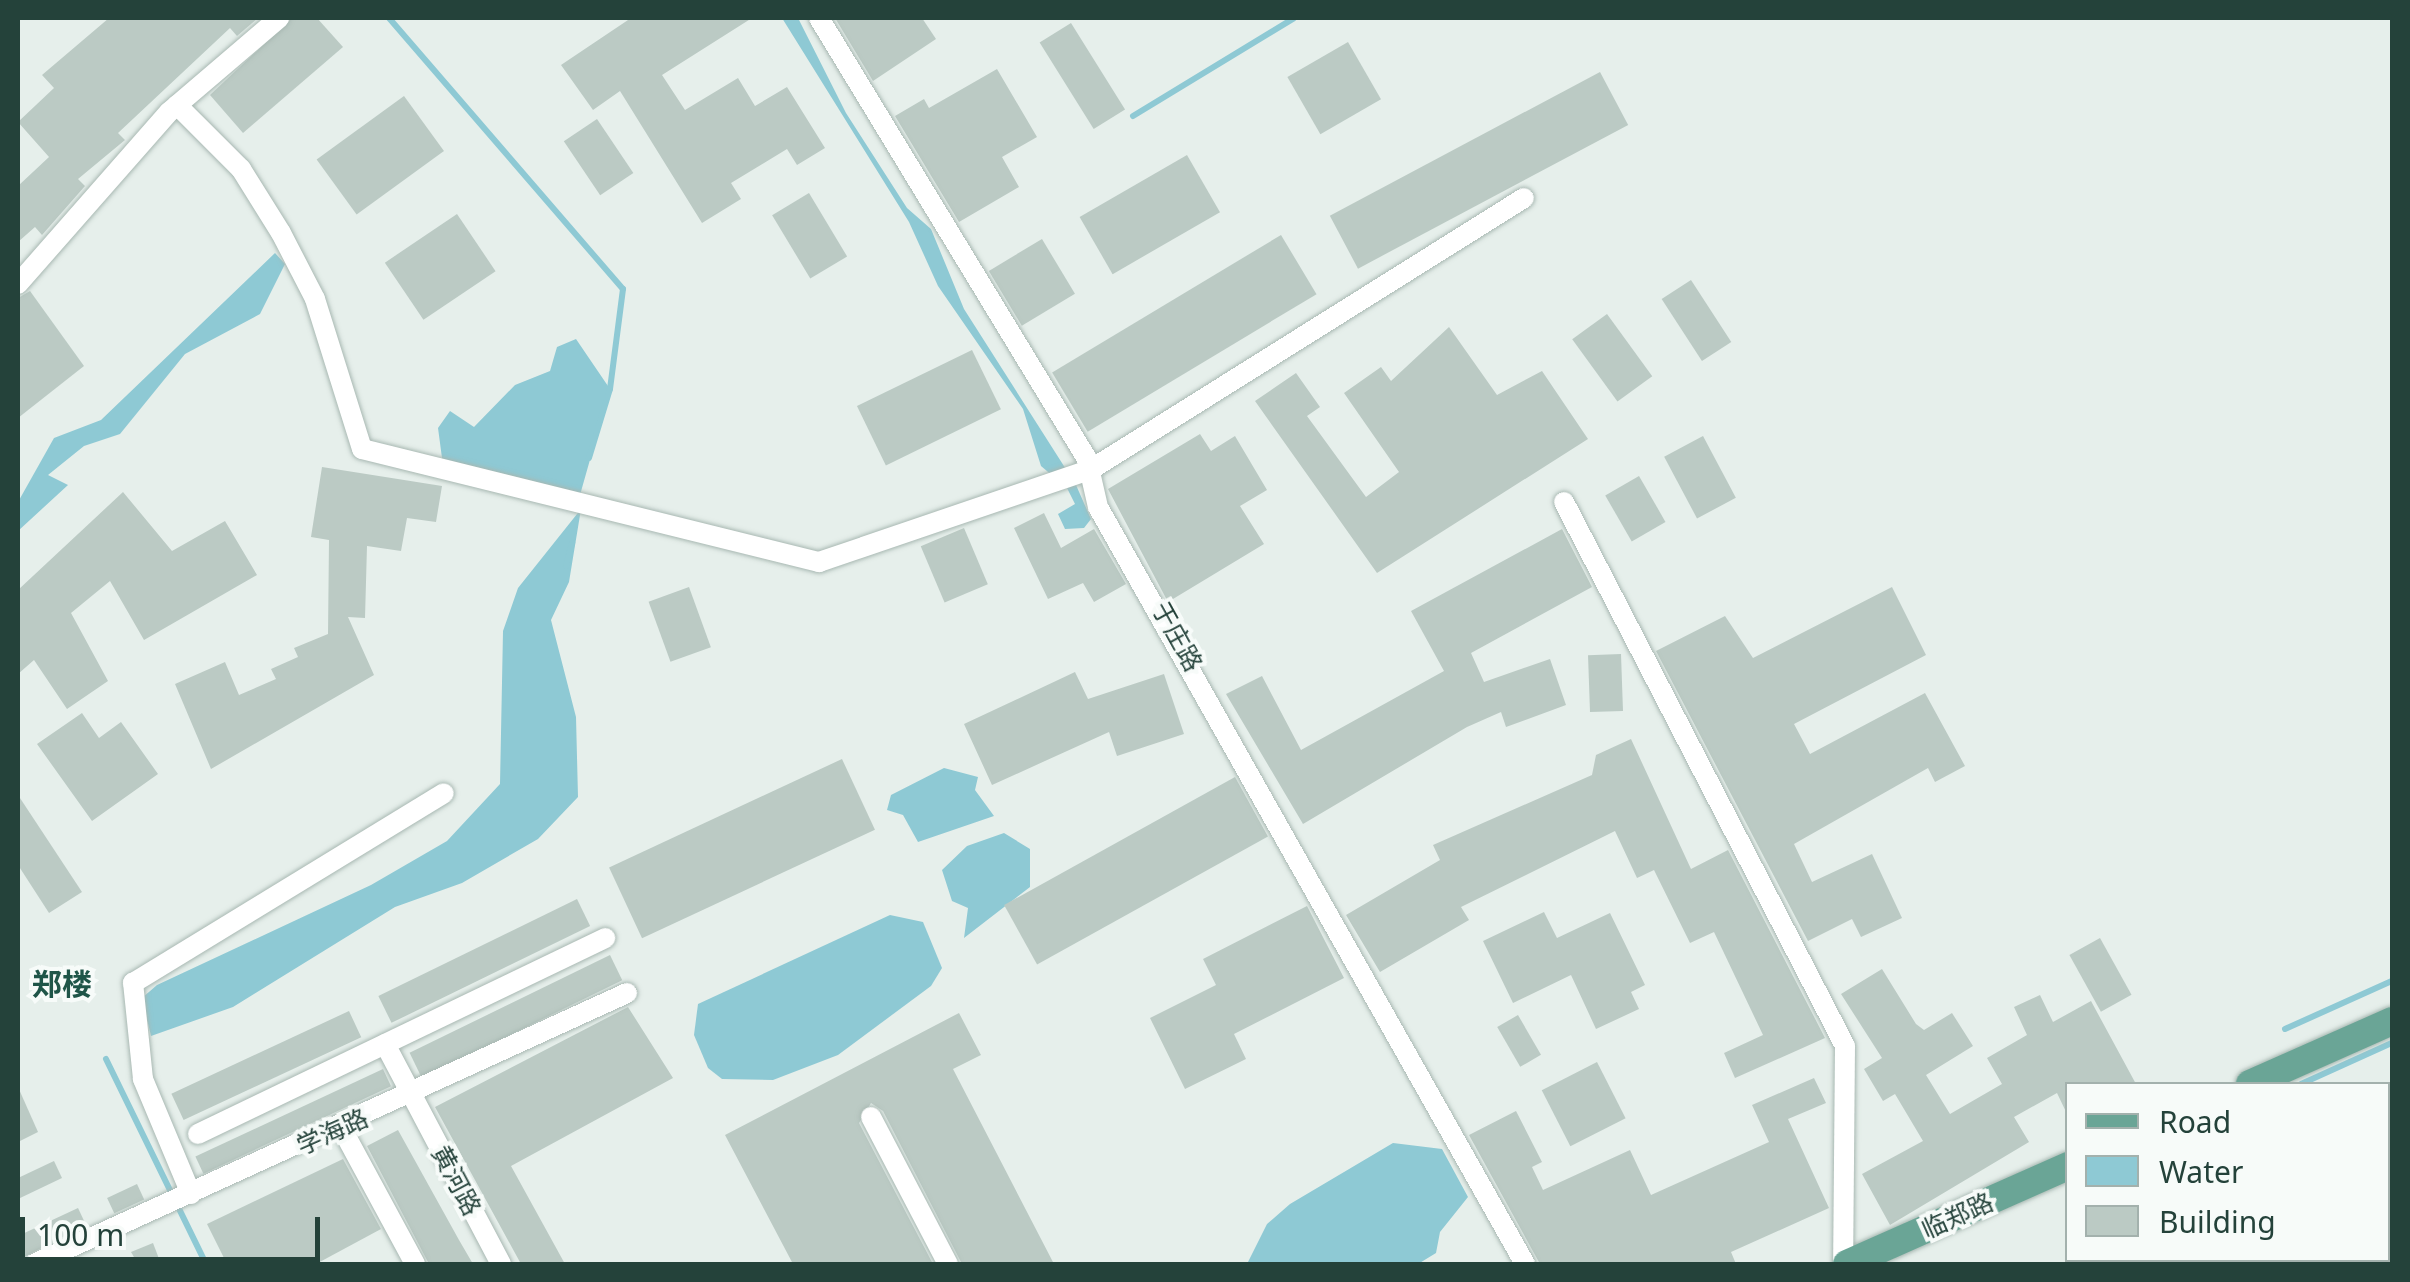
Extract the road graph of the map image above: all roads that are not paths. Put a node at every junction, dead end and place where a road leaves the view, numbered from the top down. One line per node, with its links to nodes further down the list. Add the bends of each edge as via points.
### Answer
1 (279, 18): 3 (street)
2 (819, 18): 6 (street, 于庄路)
3 (177, 105): 5 (street); 6 (street, via 240,170 281,233 315,299 362,449 833,562 922,522)
4 (1524, 198): 6 (street)
5 (18, 284)
6 (1090, 470): 25 (street, 于庄路, via 1098,507)
7 (1564, 502): 26 (street, via 1845,1046)
8 (444, 793): 19 (street, via 134,983 140,1070)
9 (605, 938): 12 (street)
10 (627, 993): 14 (street, 学海路)
11 (2392, 1021): 13 (main road)
12 (385, 1044): 14 (street, 黄河路); 17 (street)
13 (2255, 1082)
14 (412, 1095): 16 (street, 学海路); 23 (street, 黄河路)
15 (871, 1116): 24 (street)
16 (341, 1127): 19 (street, 学海路); 22 (street)
17 (198, 1134)
18 (2065, 1167): 26 (main road, 临郑路)
19 (180, 1199): 20 (street, 学海路)
20 (58, 1260): 21 (street, 学海路)
21 (34, 1264)
22 (415, 1264)
23 (501, 1264)
24 (948, 1264)
25 (1526, 1264)
26 (1845, 1264)

